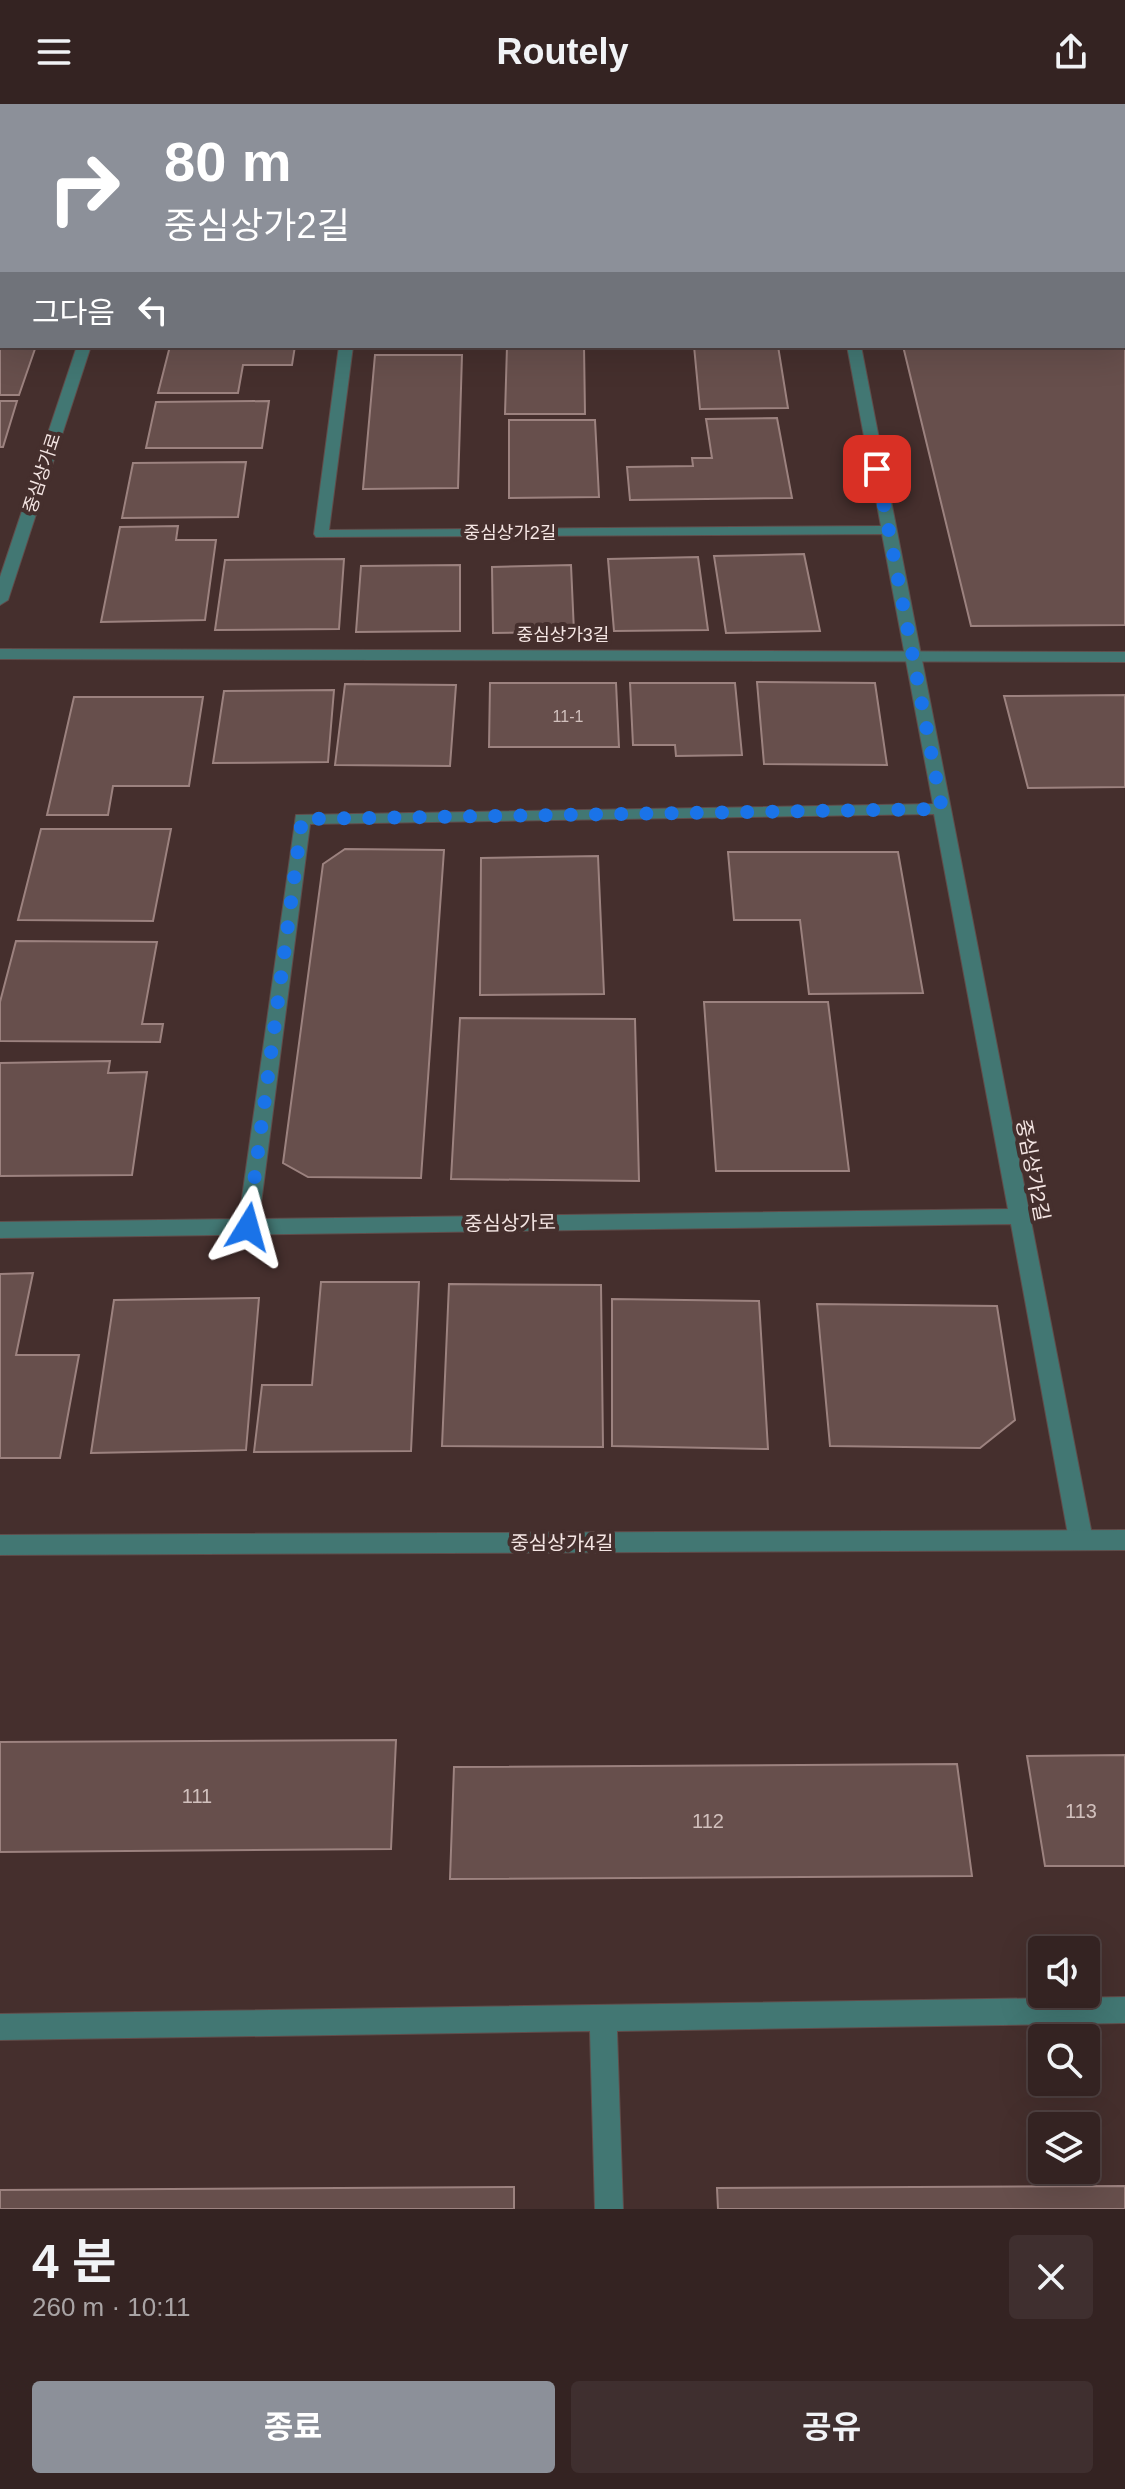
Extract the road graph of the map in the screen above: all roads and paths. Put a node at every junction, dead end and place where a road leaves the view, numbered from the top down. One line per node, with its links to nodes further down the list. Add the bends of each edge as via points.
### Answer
1 (83, 348): 5 (street, 중심상가로)
2 (346, 348): 4 (street, 중심상가2길, via 321,534)
3 (854, 348): 4 (street, 중심상가2길)
4 (889, 530): 7 (street, 중심상가2길)
5 (0, 600)
6 (0, 654): 7 (street, 중심상가3길)
7 (913, 656): 8 (street, 중심상가3길); 9 (street, 중심상가2길)
8 (1125, 657)
9 (942, 809): 10 (street, 중심상가2길); 11 (street, via 302,819)
10 (1020, 1216): 11 (street, 중심상가로); 13 (street, 중심상가2길)
11 (248, 1227): 12 (street, 중심상가로)
12 (0, 1230)
13 (1081, 1540): 14 (street, 중심상가4길); 15 (street, 중심상가4길)
14 (1125, 1540)
15 (0, 1545)
16 (1125, 2010): 17 (street)
17 (603, 2016): 18 (street); 19 (street)
18 (0, 2027)
19 (609, 2209)

